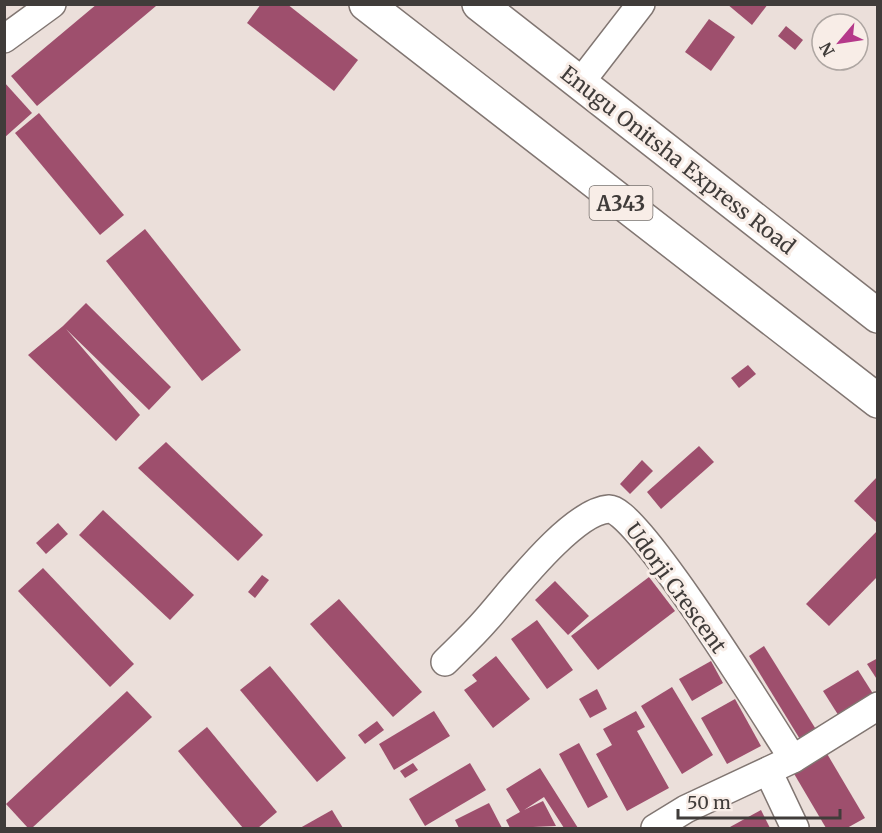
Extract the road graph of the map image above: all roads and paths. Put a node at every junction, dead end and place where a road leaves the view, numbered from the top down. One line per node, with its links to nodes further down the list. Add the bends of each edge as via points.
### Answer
1 (52, 4): 5 (street)
2 (366, 4): 8 (highway, A343)
3 (479, 4): 6 (highway, Enugu Onitsha Express Road)
4 (641, 4): 6 (street)
5 (4, 39)
6 (580, 83): 7 (highway, Enugu Onitsha Express Road)
7 (878, 316)
8 (878, 401)
9 (445, 662): 11 (street, Udorji Crescent, via 552,544 594,514 608,509 619,511 668,570)
10 (878, 706): 11 (street)
11 (793, 759): 12 (street)
12 (768, 771): 13 (street, via 686,809); 14 (street)
13 (655, 828)
14 (795, 828)

